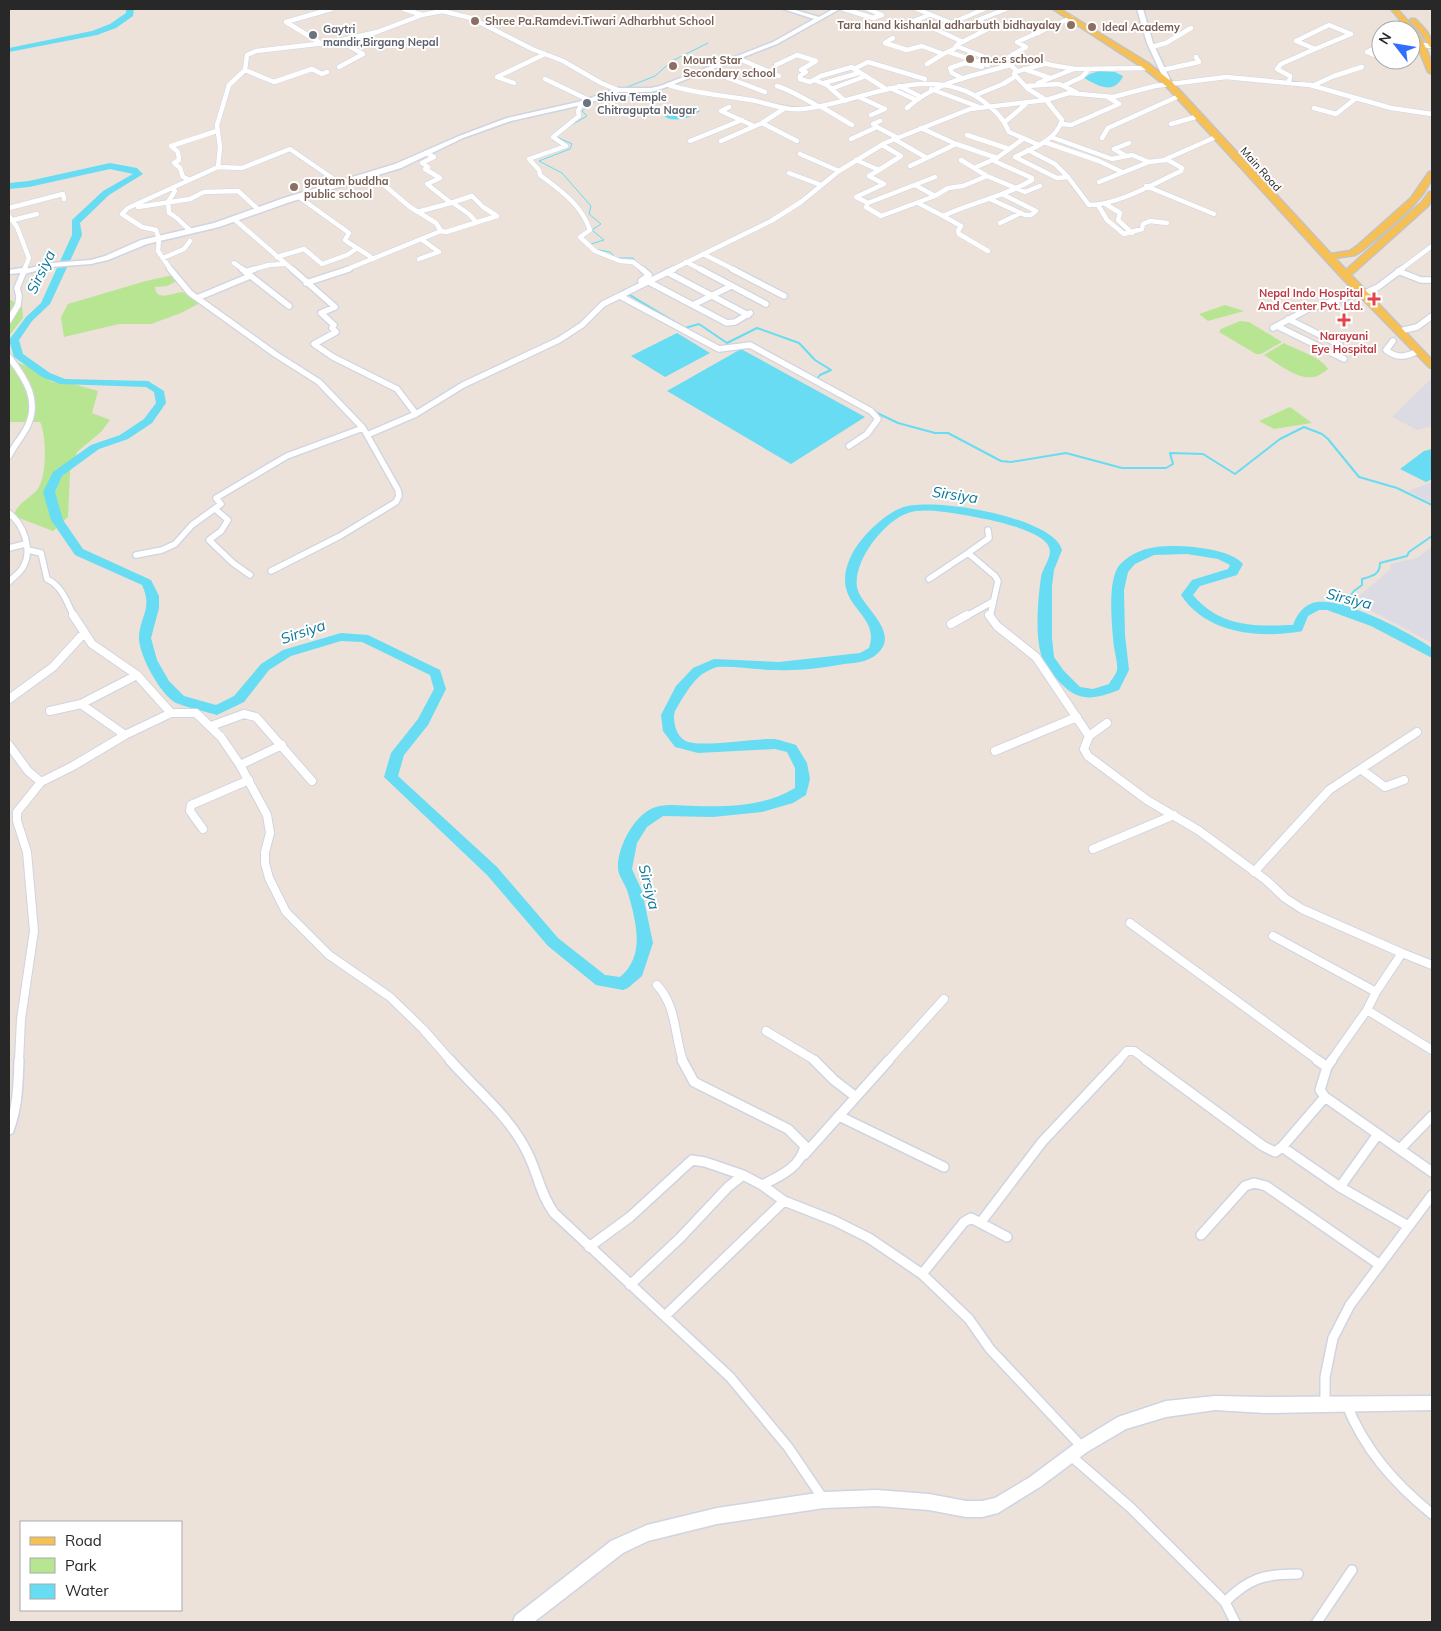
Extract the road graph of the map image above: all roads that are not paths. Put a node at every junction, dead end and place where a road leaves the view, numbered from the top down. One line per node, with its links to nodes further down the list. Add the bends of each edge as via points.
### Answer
1 (331, 9): 33 (street, via 286,22)
2 (404, 9): 15 (street)
3 (786, 9): 18 (street)
4 (837, 9): 18 (street)
5 (844, 9): 6 (street, via 873,18 882,15)
6 (868, 9)
7 (917, 9): 16 (street)
8 (984, 9): 21 (street)
9 (1006, 9): 31 (street, via 978,20 992,27)
10 (1059, 9): 17 (main road, Main Road)
11 (1140, 9): 37 (street)
12 (1394, 9): 19 (main road)
13 (1402, 9): 36 (main road, via 1424,32)
14 (440, 10): 15 (street); 41 (street, via 471,18)
15 (422, 15): 30 (street, via 388,29)
16 (929, 15): 20 (street); 21 (street)
17 (1071, 18): 27 (street); 54 (main road, Main Road)
18 (820, 19): 44 (street, via 775,43)
19 (1404, 20)
20 (915, 21): 23 (street); 24 (street)
21 (951, 23): 24 (street)
22 (1002, 26): 27 (street, via 1015,20)
23 (898, 27)
24 (933, 28): 31 (street)
25 (1191, 28): 26 (street)
26 (1186, 31): 28 (street); 37 (street)
27 (1039, 33): 32 (street)
28 (1194, 34)
29 (893, 38): 40 (street, via 885,43 906,50 922,46)
30 (340, 41): 33 (street); 52 (street, via 363,54)
31 (963, 42): 35 (street)
32 (1018, 42): 34 (street); 42 (street, via 1026,47)
33 (322, 44): 60 (street, via 251,52 247,55)
34 (1009, 44)
35 (956, 46): 40 (street); 46 (street)
36 (1432, 46)
37 (1152, 47): 55 (street)
38 (1421, 48): 64 (main road)
39 (1315, 49): 39 (street, via 1320,48 1352,33 1330,25 1296,40); 74 (street, via 1277,68 1290,76)
40 (946, 53): 48 (street); 50 (street)
41 (545, 54): 75 (street, via 497,77); 88 (street)
42 (1013, 54): 45 (street); 47 (street)
43 (1196, 57): 55 (street, via 1199,62)
44 (737, 58): 61 (street); 67 (street)
45 (1004, 60): 46 (street); 51 (street)
46 (998, 62): 50 (street)
47 (1045, 63): 57 (street); 58 (street)
48 (927, 64)
49 (776, 65): 73 (street, via 797,55 816,61 801,70 806,72 800,76 800,79 810,82)
50 (988, 65): 62 (street)
51 (1010, 65): 62 (street); 66 (street, via 1016,70)
52 (339, 67)
53 (851, 67): 65 (street); 72 (street, via 868,62); 73 (street)
54 (1147, 67): 55 (main road); 59 (street); 77 (main road, Main Road)
55 (1160, 67): 77 (street)
56 (1362, 67): 84 (street)
57 (1076, 68): 59 (street); 70 (street)
58 (1024, 69): 66 (street); 70 (street)
59 (1089, 69): 79 (street)
60 (245, 70): 63 (street, via 274,82 312,69 322,74); 122 (street, via 229,85)
61 (707, 70): 78 (street); 89 (street)
62 (983, 70): 69 (street); 69 (street, via 965,63 950,68)
63 (326, 72)
64 (1432, 72)
65 (859, 73): 68 (street); 76 (street)
66 (1015, 74): 83 (street); 91 (street, via 1003,84)
67 (779, 76)
68 (866, 76): 85 (street); 86 (street)
69 (960, 77): 82 (street)
70 (1050, 78): 83 (street)
71 (545, 79): 97 (street)
72 (925, 79)
73 (814, 80): 76 (street)
74 (1289, 82): 77 (street, via 1226,77); 84 (street)
75 (514, 83)
76 (824, 83): 85 (street)
77 (1169, 84): 92 (main road, Main Road); 94 (street)
78 (669, 85): 88 (street, via 651,90); 106 (street)
79 (1065, 85): 83 (street); 90 (street)
80 (777, 86): 102 (street)
81 (899, 86): 82 (street); 86 (street); 95 (street)
82 (938, 86): 87 (street); 91 (street)
83 (1028, 86): 98 (street)
84 (1312, 86): 96 (street)
85 (831, 89): 99 (street)
86 (888, 89): 93 (street); 95 (street)
87 (931, 89): 95 (street); 104 (street)
88 (618, 90): 97 (street)
89 (765, 92)
90 (1078, 94): 94 (street); 98 (street, via 1069,93)
91 (976, 95): 105 (street)
92 (1179, 96): 111 (main road, Main Road); 128 (street, via 1108,128)
93 (859, 97): 99 (street); 110 (street, via 885,109)
94 (1108, 97): 116 (street, via 1119,104 1071,125)
95 (917, 98): 107 (street)
96 (1355, 99): 108 (street, via 1336,114); 109 (street)
97 (591, 100): 100 (street)
98 (1046, 100): 101 (street); 116 (street)
99 (845, 101): 102 (street)
100 (582, 103): 139 (street, via 509,119); 228 (street, via 579,116 553,137 566,146 529,159 540,170 540,175 574,202 585,216 590,230 580,237 592,250 620,261 633,262 650,275 622,289)
101 (1027, 103): 105 (street); 114 (street)
102 (819, 106): 106 (street); 118 (street)
103 (728, 107): 112 (street, via 721,111)
104 (979, 107): 105 (street); 121 (street)
105 (991, 107): 114 (street)
106 (785, 108): 115 (street)
107 (907, 108)
108 (1314, 108)
109 (1432, 114)
110 (871, 115)
111 (1199, 116): 117 (street); 124 (main road, Main Road)
112 (742, 120): 119 (street); 130 (street)
113 (880, 121): 120 (street, via 873,124)
114 (1006, 121): 127 (street, via 1009,132)
115 (762, 123): 119 (street); 132 (street)
116 (1062, 124): 125 (street)
117 (1172, 124)
118 (852, 125)
119 (754, 126): 131 (street)
120 (877, 128): 126 (street); 129 (street)
121 (921, 128): 126 (street); 134 (street)
122 (217, 131): 150 (street, via 220,147); 160 (street, via 171,146 178,152 179,160 174,163)
123 (967, 135): 137 (street)
124 (1218, 136): 147 (street); 210 (main road, Main Road)
125 (1052, 137): 135 (street); 141 (street, via 1112,159)
126 (896, 138): 136 (street); 142 (street)
127 (1023, 138): 135 (street); 137 (street)
128 (1102, 138)
129 (851, 139)
130 (690, 141)
131 (721, 141)
132 (797, 141)
133 (1129, 143): 141 (street, via 1114,149)
134 (956, 144): 142 (street); 143 (street)
135 (1042, 144): 138 (street); 154 (street, via 1099,161)
136 (882, 145): 144 (street); 152 (street, via 901,156)
137 (1009, 149): 143 (street)
138 (1028, 150): 159 (street, via 1054,164); 159 (street, via 1015,158 1057,178)
139 (426, 153): 156 (street); 179 (street, via 434,157 422,163 428,167 425,169 440,178 427,184)
140 (800, 154): 153 (street)
141 (1126, 156): 148 (street, via 1136,156)
142 (928, 158): 149 (street)
143 (998, 158): 146 (street)
144 (856, 160): 152 (street); 153 (street)
145 (962, 160): 151 (street)
146 (992, 160): 151 (street); 169 (street, via 1032,178)
147 (1166, 160): 148 (street); 167 (street, via 1182,168 1181,171)
148 (1149, 162): 154 (street)
149 (910, 166)
150 (218, 167): 160 (street); 163 (street, via 242,168 290,148)
151 (974, 168): 157 (street)
152 (879, 170): 180 (street, via 868,176 884,184 856,197)
153 (839, 171): 164 (street)
154 (1122, 172): 162 (street)
155 (789, 173): 164 (street)
156 (371, 174): 163 (street); 187 (street)
157 (987, 176): 169 (street); 174 (street, via 948,188)
158 (935, 177): 165 (street)
159 (1068, 177): 182 (street, via 1089,205)
160 (188, 179): 168 (street)
161 (1431, 179): 203 (main road, via 1414,200)
162 (1099, 182)
163 (341, 184): 173 (street)
164 (821, 185): 208 (street, via 771,221)
165 (916, 185): 174 (street); 180 (street)
166 (1040, 186): 170 (street)
167 (1146, 186): 182 (street); 190 (street)
168 (172, 188): 178 (street, via 175,191); 185 (street)
169 (1016, 189): 170 (street); 171 (street)
170 (1027, 193): 177 (street)
171 (1002, 194): 176 (street); 177 (street)
172 (1432, 194): 206 (main road, via 1425,204)
173 (299, 196): 186 (street); 205 (street, via 349,233 345,240)
174 (935, 196): 181 (street)
175 (64, 199): 184 (street, via 62,194)
176 (990, 199): 183 (street); 191 (street)
177 (1018, 201): 183 (street); 188 (street, via 1036,210 1028,215)
178 (168, 202): 185 (street); 186 (street, via 190,199 204,192 238,191); 197 (street, via 169,213 177,216 180,223)
179 (452, 203): 187 (street); 194 (street, via 470,214); 194 (street, via 472,196 497,216)
180 (868, 203): 181 (street, via 866,207 881,216)
181 (918, 203): 191 (street)
182 (1101, 204): 199 (street, via 1107,220 1120,232); 199 (street, via 1120,213 1118,220)
183 (1006, 206): 188 (street)
184 (9, 208)
185 (128, 208): 200 (street, via 122,214 142,227 156,230)
186 (259, 210): 193 (street)
187 (417, 212): 198 (street, via 436,223)
188 (1022, 213): 196 (street)
189 (37, 214): 192 (street)
190 (1214, 214)
191 (942, 216): 207 (street, via 961,226 959,234)
192 (11, 218): 219 (street, via 29,258)
193 (234, 219): 197 (street); 209 (street)
194 (476, 222): 198 (street)
195 (1168, 223): 199 (street, via 1146,222 1142,229)
196 (1000, 224)
197 (191, 231): 200 (street)
198 (441, 231): 201 (street)
199 (1132, 233)
200 (159, 239): 211 (street, via 158,251); 219 (street, via 132,246 108,258)
201 (421, 239): 212 (street); 213 (street, via 439,252)
202 (190, 241): 211 (street, via 184,249)
203 (1362, 245): 206 (main road); 210 (main road, via 1352,254)
204 (1432, 246): 217 (street)
205 (356, 249): 209 (street, via 322,264 304,249); 212 (street, via 363,250)
206 (1373, 249): 222 (main road)
207 (988, 251)
208 (703, 254): 214 (street); 230 (street)
209 (277, 257): 216 (street)
210 (1328, 257): 222 (main road, Main Road)
211 (163, 258): 231 (street, via 178,280)
212 (374, 259): 225 (street)
213 (419, 259)
214 (686, 262): 220 (street); 226 (street)
215 (234, 263): 221 (street)
216 (284, 264): 221 (street, via 269,265); 225 (street)
217 (1398, 271): 223 (street, via 1421,280); 227 (street, via 1378,287)
218 (9, 272): 219 (street)
219 (24, 272): 237 (street, via 17,288 18,304)
220 (667, 272): 224 (street); 229 (street)
221 (247, 274): 231 (street); 234 (street)
222 (1345, 276): 227 (main road, Main Road)
223 (1432, 280)
224 (649, 282): 228 (street); 233 (street)
225 (306, 283): 245 (street, via 335,307 321,313 334,325 332,328 336,332 314,344 333,357 397,388)
226 (731, 286): 229 (street); 232 (street)
227 (1362, 293): 236 (street, via 1308,309); 238 (main road, Main Road)
228 (624, 294): 245 (street, via 599,308 569,334 463,385); 248 (street, via 719,349 750,346 871,411 878,418 873,428)
229 (712, 296): 233 (street); 233 (street, via 749,314 727,323)
230 (784, 296)
231 (197, 298): 246 (street, via 319,382)
232 (766, 304)
233 (693, 305)
234 (289, 306)
235 (1432, 316): 238 (street, via 1417,327)
236 (1288, 319): 241 (street, via 1340,346 1342,350); 241 (street, via 1275,327)
237 (9, 320)
238 (1400, 331): 240 (main road, Main Road)
239 (1394, 341): 240 (street, via 1386,350 1400,358)
240 (1418, 351): 244 (main road, Main Road)
241 (1336, 355): 243 (street)
242 (9, 357): 249 (street, via 32,392 34,406 30,422)
243 (1344, 359)
244 (1432, 366)
245 (416, 414): 247 (street)
246 (363, 428): 247 (street); 250 (street, via 287,456 216,498 221,504)
247 (367, 435): 257 (street, via 398,490 400,496 396,502 340,536)
248 (849, 446)
249 (9, 456)
250 (215, 509): 256 (street, via 192,525 175,544); 258 (street, via 228,520 209,540)
251 (9, 513): 253 (street, via 21,523)
252 (988, 530): 255 (street, via 986,542)
253 (27, 547): 254 (street); 260 (street, via 22,567); 263 (street, via 41,553 46,579 55,583 66,596 74,619)
254 (9, 548)
255 (968, 553): 259 (street); 261 (street, via 998,581)
256 (136, 555)
257 (271, 571)
258 (250, 575)
259 (929, 579)
260 (9, 582)
261 (992, 602): 262 (street); 269 (street, via 989,615 997,626 1036,657)
262 (951, 624)
263 (84, 633): 264 (street, via 92,644); 265 (street, via 53,667)
264 (136, 675): 266 (street); 268 (street)
265 (9, 698)
266 (81, 704): 267 (street); 273 (street)
267 (50, 711)
268 (171, 713): 271 (street, via 196,713); 273 (street)
269 (1077, 717): 274 (street); 277 (street)
270 (1107, 723): 274 (street)
271 (211, 726): 276 (street, via 251,714); 278 (street)
272 (1417, 732): 279 (street)
273 (124, 735): 283 (street)
274 (1089, 736): 284 (street, via 1084,749 1088,756 1147,800)
275 (9, 745): 283 (street, via 28,771)
276 (282, 745): 278 (street); 282 (street)
277 (995, 751)
278 (240, 765): 280 (street)
279 (1362, 770): 281 (street, via 1385,787); 287 (street, via 1329,790)
280 (249, 780): 285 (street, via 191,805 190,811); 319 (street, via 268,815 270,833 265,862 286,912 330,954 390,997 505,1118 528,1153 544,1199)
281 (1404, 780)
282 (312, 781)
283 (41, 782): 303 (street, via 17,812 28,852 34,931 21,1019 18,1096)
284 (1174, 815): 286 (street); 287 (street)
285 (203, 829)
286 (1093, 849)
287 (1254, 872): 290 (street, via 1302,909)
288 (1130, 923): 298 (street)
289 (1273, 936): 293 (street)
290 (1402, 953): 291 (street); 293 (street)
291 (1432, 965)
292 (657, 985): 307 (street, via 665,991 670,1004 685,1073 701,1086 788,1129 805,1146)
293 (1376, 992): 295 (street)
294 (944, 999): 299 (street)
295 (1367, 1010): 297 (street); 298 (street)
296 (766, 1031): 299 (street, via 819,1063)
297 (1432, 1050)
298 (1327, 1067): 300 (street, via 1320,1090)
299 (856, 1097): 301 (street)
300 (1325, 1097): 304 (street); 305 (street)
301 (839, 1116): 307 (street); 308 (street)
302 (1432, 1116): 306 (street)
303 (9, 1130)
304 (1378, 1134): 306 (street); 312 (street)
305 (1282, 1147): 312 (street); 315 (street, via 1275,1152 1263,1146 1134,1051 1127,1051 1042,1142)
306 (1400, 1149): 309 (street)
307 (804, 1155): 311 (street, via 785,1173)
308 (944, 1167)
309 (1432, 1172)
310 (743, 1176): 311 (street); 319 (street, via 692,1160 630,1217); 322 (street)
311 (762, 1185): 314 (street)
312 (1340, 1187): 316 (street)
313 (1432, 1195): 316 (street)
314 (784, 1201): 321 (street, via 869,1238); 323 (street)
315 (981, 1222): 318 (street); 321 (street, via 971,1218 964,1222)
316 (1408, 1226): 320 (street)
317 (1201, 1235): 320 (street, via 1245,1186 1254,1183 1266,1186)
318 (1008, 1237)
319 (589, 1246): 322 (street)
320 (1380, 1265): 326 (street, via 1350,1305 1333,1338 1325,1377)
321 (922, 1274): 327 (street, via 969,1319 990,1349 1025,1385)
322 (630, 1285): 323 (street)
323 (665, 1316): 328 (street, via 730,1377 788,1447)
324 (1346, 1403): 325 (street); 326 (street); 329 (street, via 1352,1423 1379,1465)
325 (1432, 1403)
326 (1325, 1404): 327 (street, via 1215,1403 1166,1409 1123,1422)
327 (1077, 1451): 328 (street, via 998,1505 982,1509 966,1510 928,1502 877,1498); 332 (street)
328 (824, 1500): 333 (street, via 717,1516 647,1533 617,1547)
329 (1432, 1514)
330 (1352, 1570): 335 (street)
331 (1298, 1574): 332 (street, via 1256,1577 1238,1588)
332 (1225, 1602): 334 (street)
333 (522, 1622)
334 (1235, 1622)
335 (1317, 1622)

